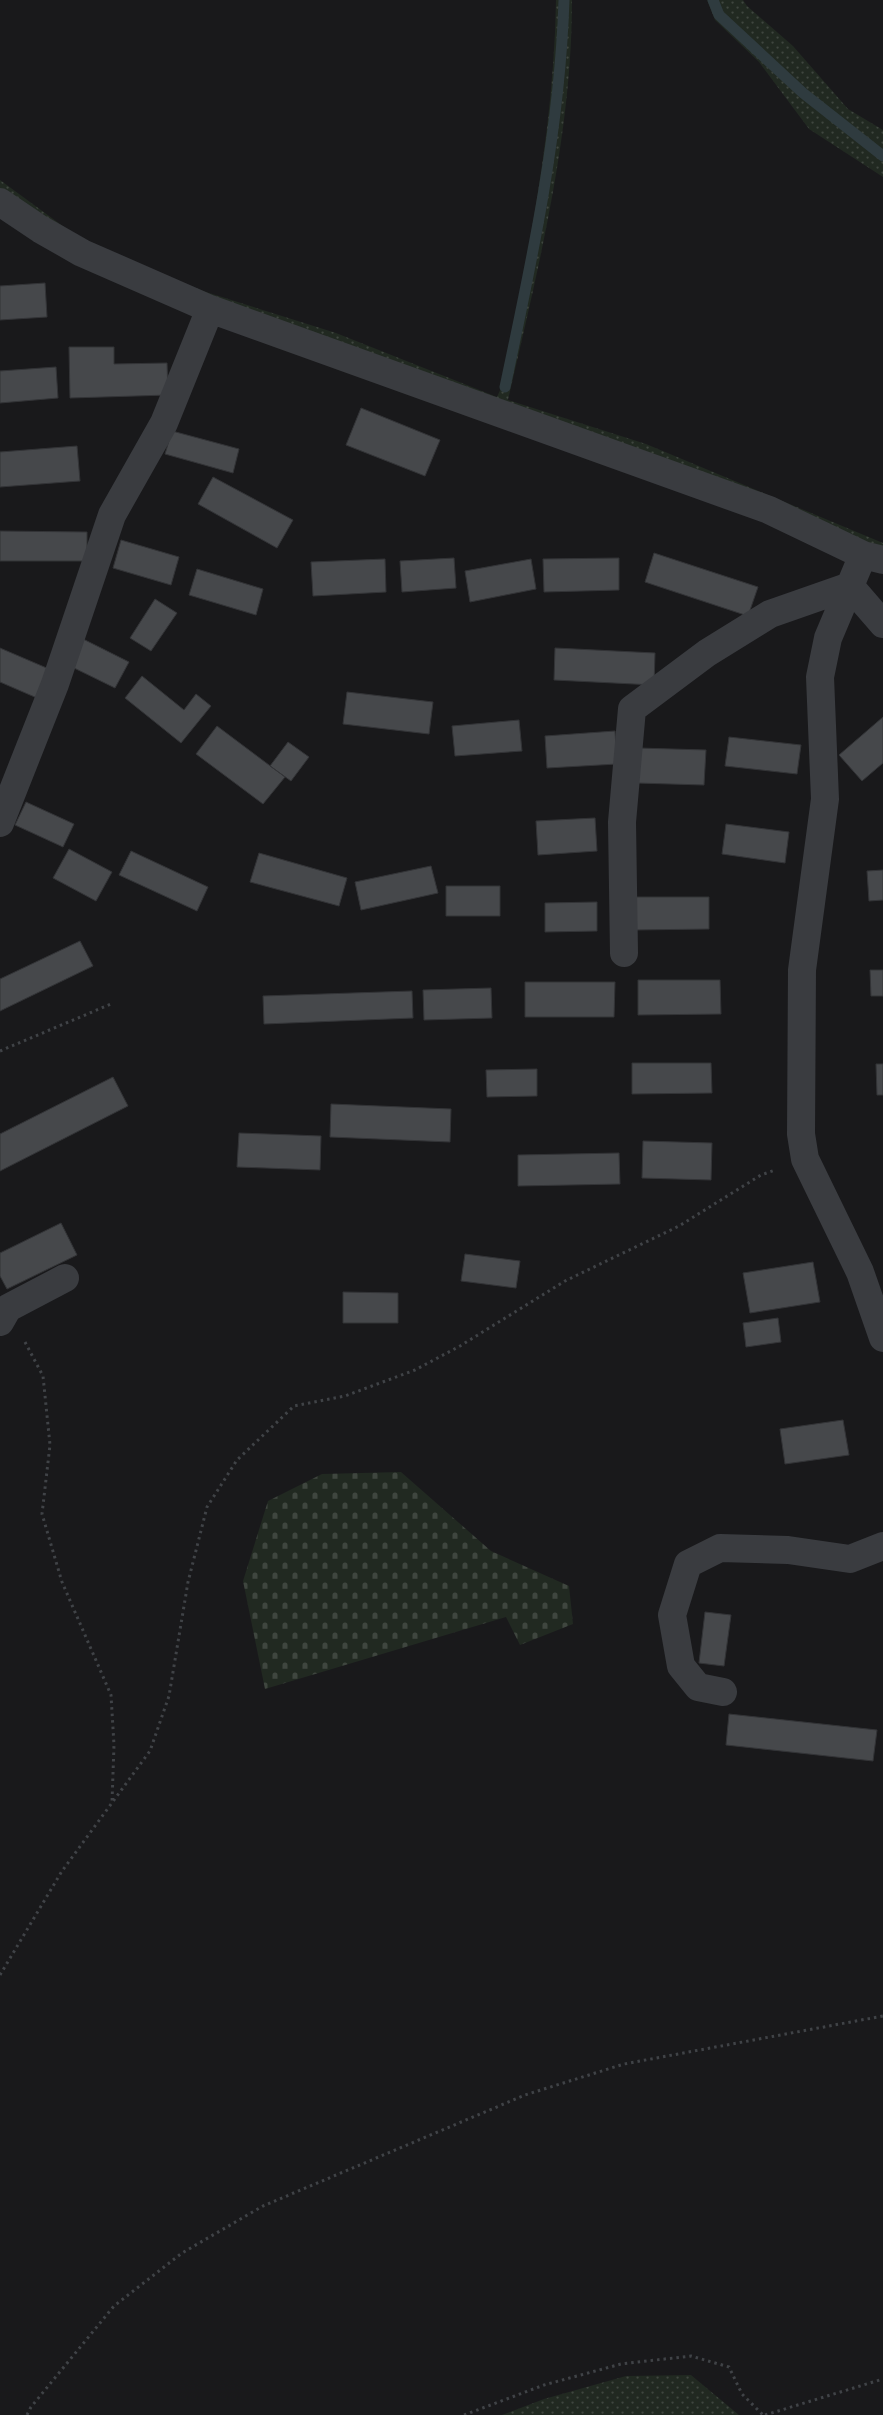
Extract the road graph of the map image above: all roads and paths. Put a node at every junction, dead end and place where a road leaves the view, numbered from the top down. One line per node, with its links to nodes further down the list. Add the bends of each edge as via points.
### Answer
1 (0, 202): 2 (street, via 82,253)
2 (210, 309): 3 (street, via 769,510); 6 (street, via 164,423 112,515 55,684)
3 (873, 557): 4 (street)
4 (850, 586): 5 (street); 7 (street, via 770,614 707,653 632,709 622,822); 10 (street, via 828,638 820,677 825,799 802,970 801,1134)
5 (883, 624)
6 (0, 823)
7 (624, 954)
8 (111, 1004): 9 (path)
9 (0, 1051)
10 (805, 1159): 13 (street, via 860,1272); 16 (path, via 761,1175 679,1226 565,1281 415,1370 346,1396 294,1406 237,1460 207,1507 188,1582 169,1696 150,1751)
11 (65, 1278): 12 (street)
12 (4, 1315): 16 (path, via 43,1376 50,1444 42,1514 62,1582 111,1696 114,1745)
13 (883, 1338)
14 (883, 1546): 15 (street, via 850,1559 788,1550 720,1548 688,1564 672,1615 681,1666 698,1687)
15 (723, 1692)
16 (112, 1804): 17 (path, via 62,1871)
17 (0, 1975)
18 (883, 2016): 20 (path, via 624,2064 525,2095 263,2206 182,2253 114,2306)
19 (883, 2379): 22 (path)
20 (27, 2415)
21 (464, 2415): 22 (path, via 544,2385 621,2364 691,2356 729,2367 742,2394)
22 (764, 2415)

